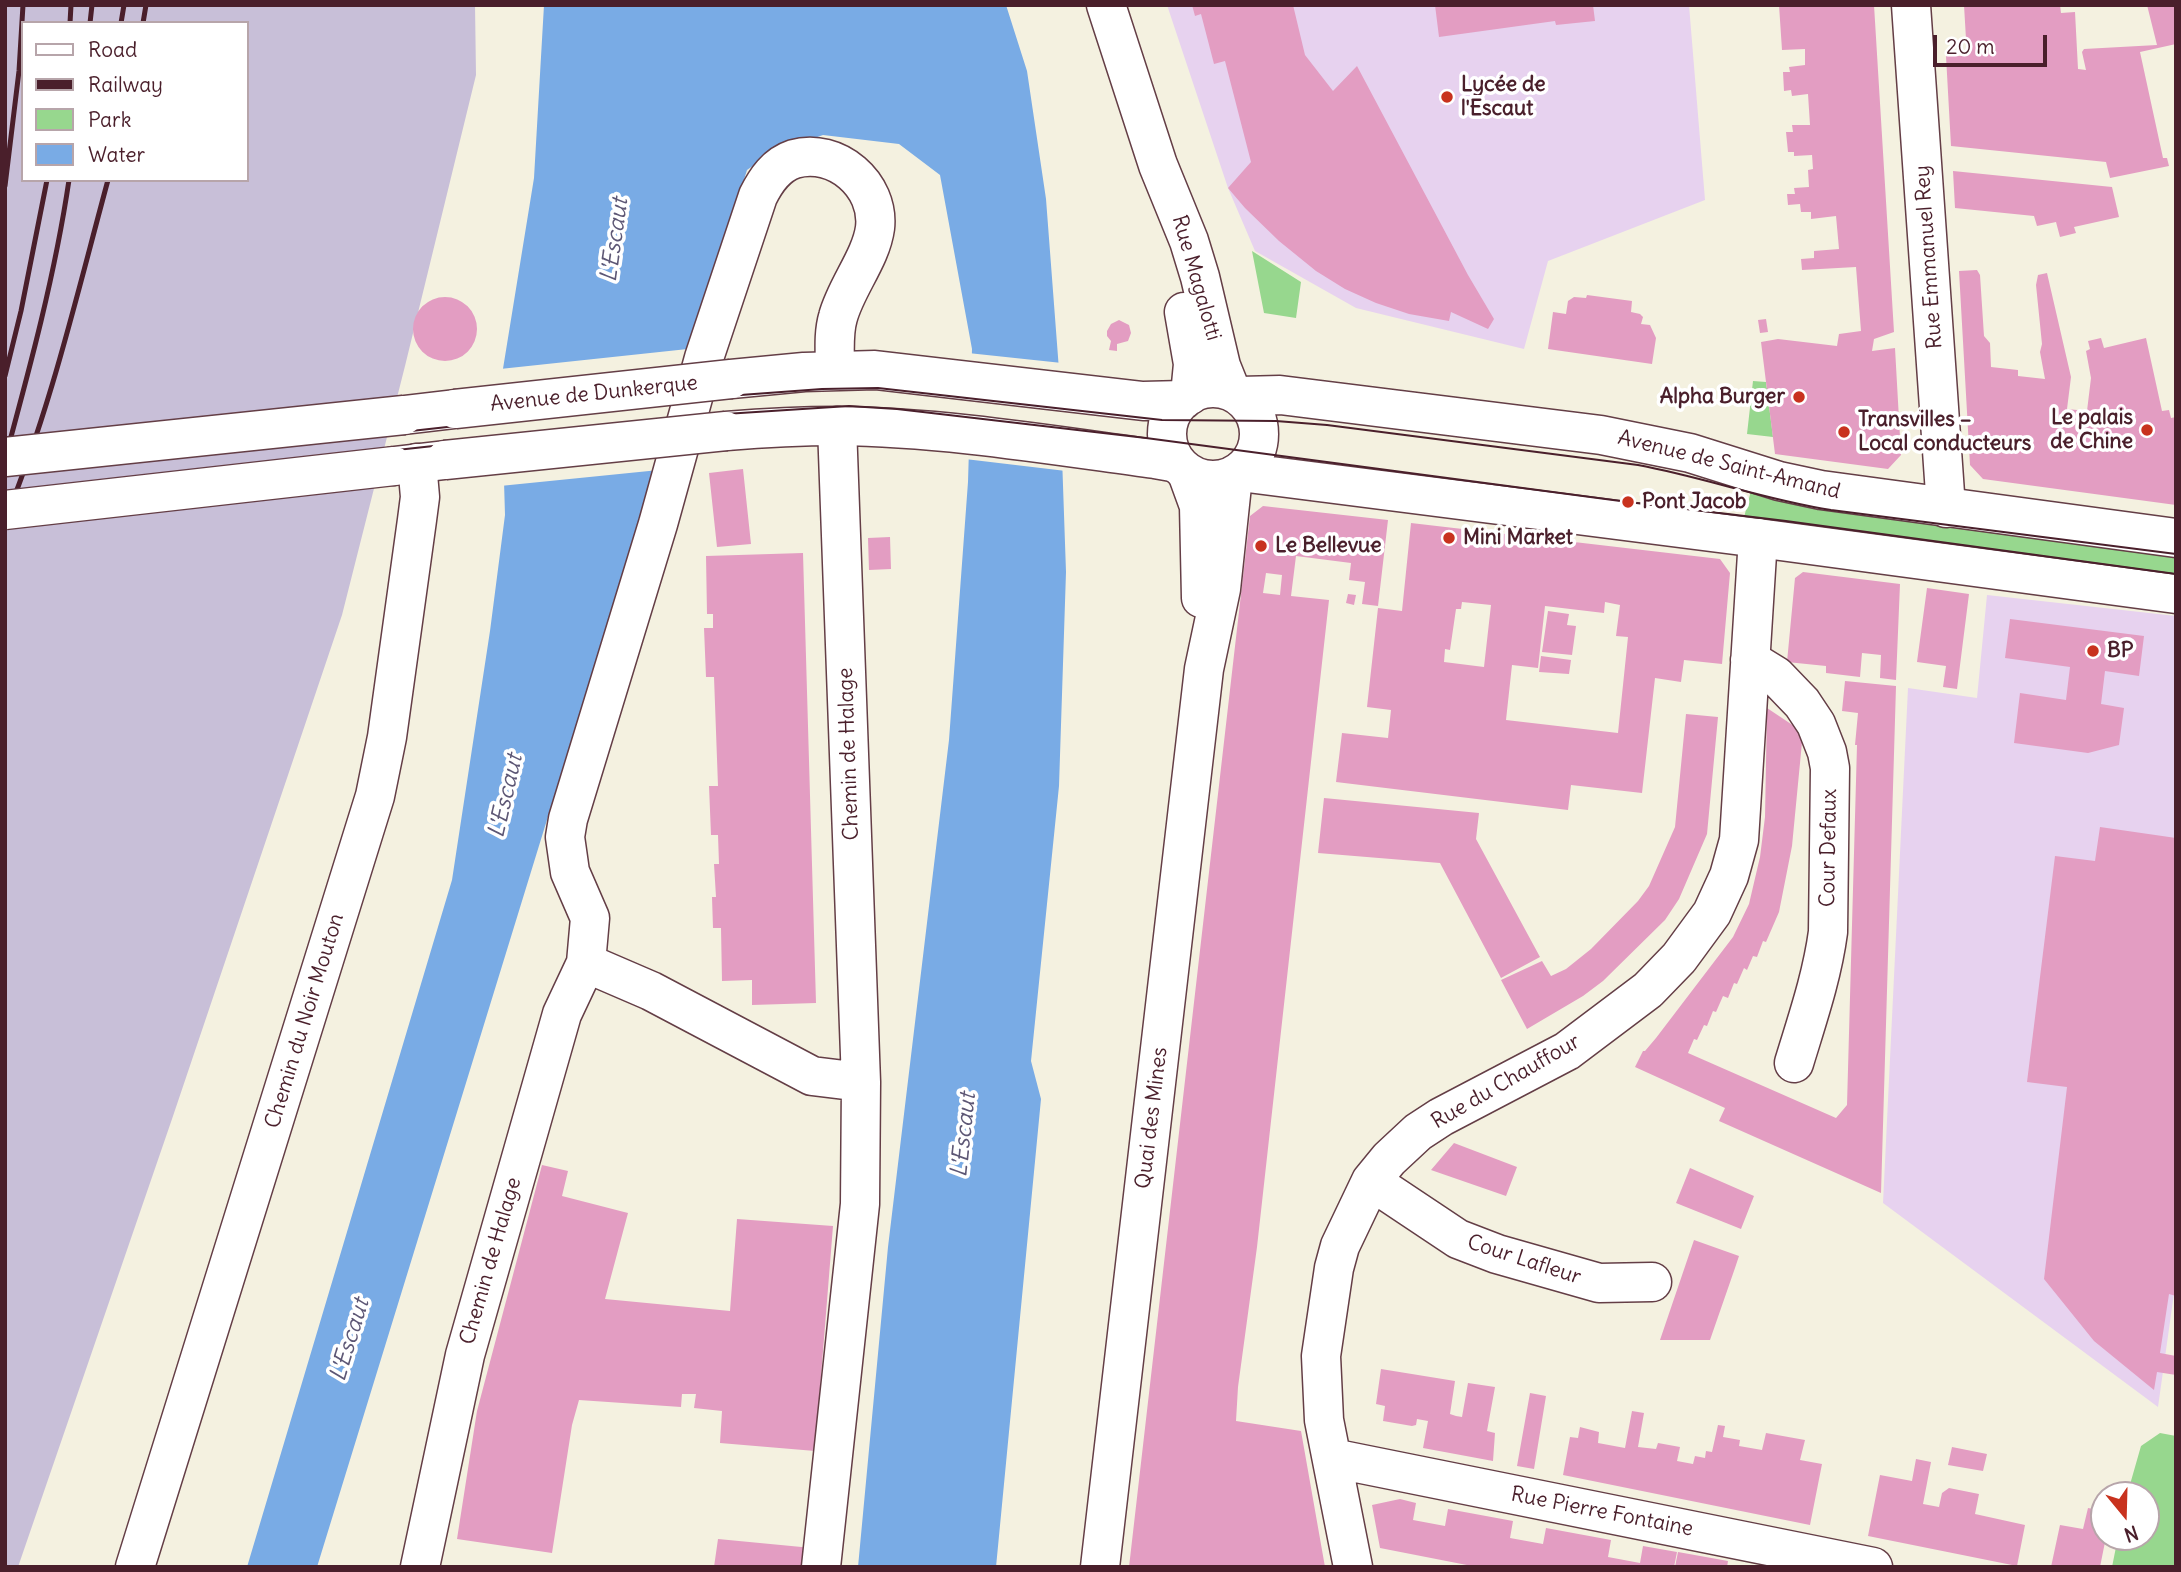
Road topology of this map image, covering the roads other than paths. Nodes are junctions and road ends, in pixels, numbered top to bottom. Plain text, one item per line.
1 (1106, 5) edge
2 (1911, 5) edge
3 (1158, 165) junction
4 (835, 370) junction
5 (1235, 394) junction
6 (1186, 397) junction
7 (837, 426) junction
8 (5, 457) edge
9 (418, 463) junction
10 (1170, 465) junction
11 (1237, 474) junction
12 (1946, 508) junction
13 (5, 510) edge
14 (1758, 538) junction
15 (2176, 538) edge
16 (2176, 594) edge
17 (1750, 660) junction
18 (1204, 669) junction
19 (586, 963) junction
20 (1794, 1063) dead end
21 (861, 1082) junction
22 (1371, 1181) junction
23 (1652, 1282) dead end
24 (1332, 1458) junction
25 (135, 1567) edge
26 (420, 1567) edge
27 (821, 1567) edge
28 (1100, 1567) edge
29 (1353, 1567) edge
30 (1873, 1567) edge

1 - 3 street, Rue Magalotti
2 - 12 street, Rue Emmanuel Rey
3 - 5 street, Rue Magalotti
3 - 6 street, Rue Magalotti
4 - 6 street, Avenue de Dunkerque
4 - 8 street, Avenue de Dunkerque, bridge
4 - 19 street, Chemin de Halage
5 - 6 street
5 - 11 street
5 - 12 street, Avenue de Saint-Amand
6 - 10 street
7 - 9 street, bridge
7 - 10 street
7 - 21 street, Chemin de Halage
9 - 13 street, bridge
9 - 25 street, Chemin du Noir Mouton
10 - 11 street
10 - 18 street, Quai des Mines
11 - 14 street
11 - 18 street, Quai des Mines
12 - 15 street, Avenue de Saint-Amand
14 - 16 street
14 - 17 street, Rue du Chauffour
17 - 20 street, Cour Defaux
17 - 22 street, Rue du Chauffour
18 - 28 street, Quai des Mines
19 - 21 street
19 - 26 street, Chemin de Halage
21 - 27 street, Chemin de Halage
22 - 23 street, Cour Lafleur
22 - 24 street, Rue du Chauffour
24 - 29 street, Rue du Chauffour
24 - 30 street, Rue Pierre Fontaine

